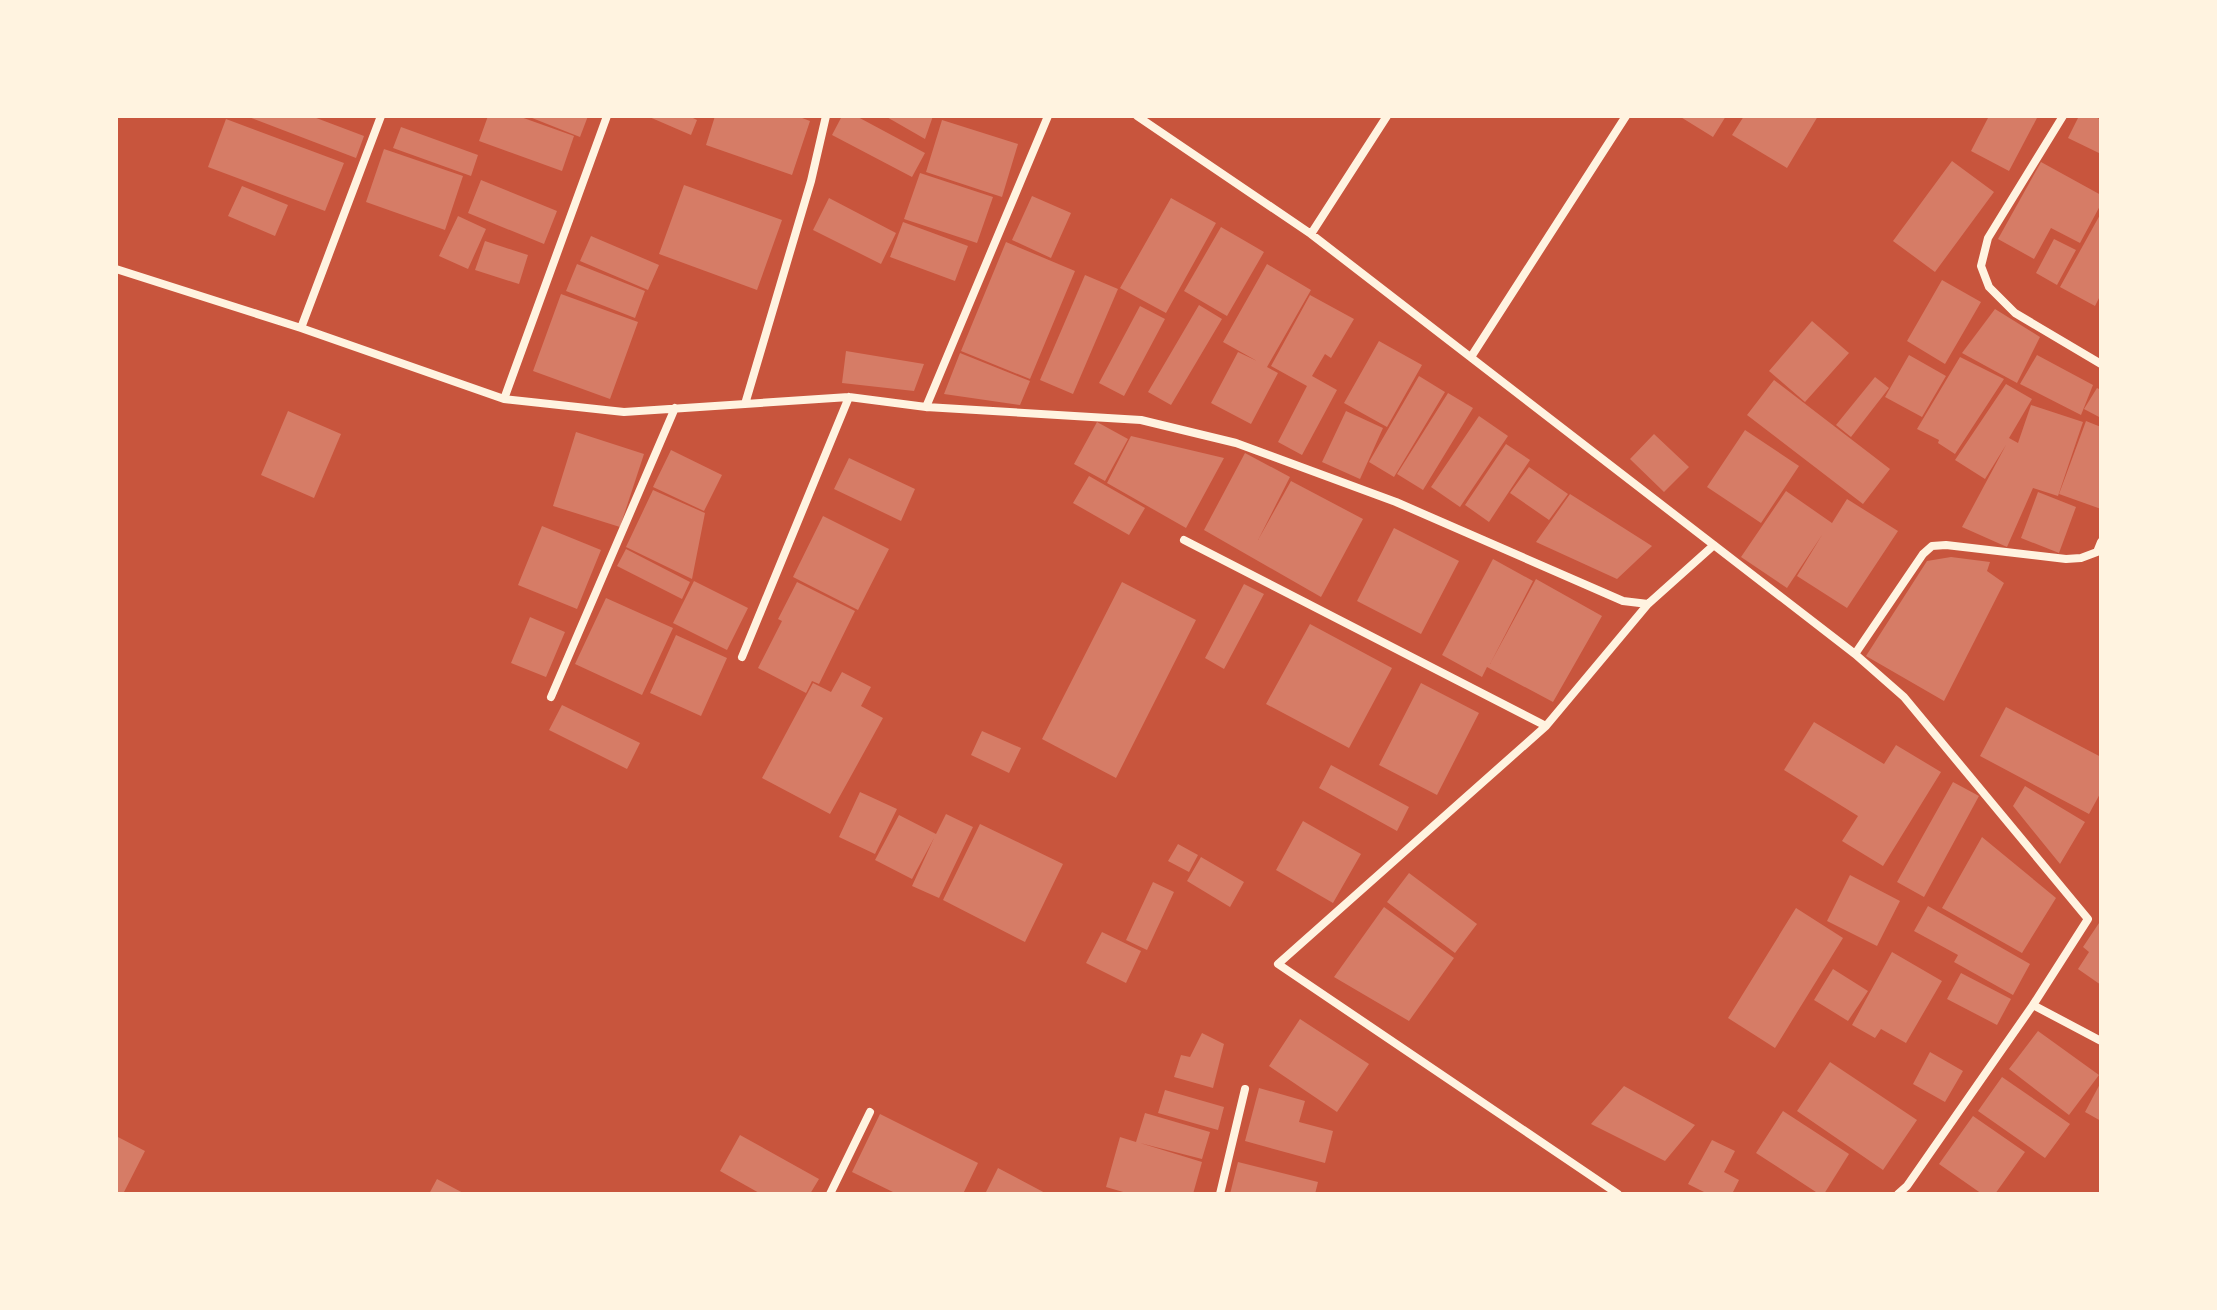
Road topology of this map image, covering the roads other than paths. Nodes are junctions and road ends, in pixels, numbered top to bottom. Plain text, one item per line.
1 (381, 116) edge
2 (607, 116) edge
3 (826, 116) edge
4 (1048, 116) edge
5 (1137, 116) edge
6 (1387, 116) edge
7 (1626, 116) edge
8 (2060, 117) edge
9 (1311, 234) junction
10 (116, 269) edge
11 (301, 328) junction
12 (1471, 357) junction
13 (2101, 364) edge
14 (849, 397) junction
15 (504, 399) junction
16 (745, 404) junction
17 (926, 407) junction
18 (675, 408) junction
19 (1184, 540) dead end
20 (2101, 542) edge
21 (1714, 545) junction
22 (2099, 554) edge
23 (1648, 604) junction
24 (1855, 654) junction
25 (742, 657) dead end
26 (551, 697) dead end
27 (1546, 726) junction
28 (2033, 1005) junction
29 (2101, 1041) edge
30 (1245, 1089) dead end
31 (870, 1112) dead end
32 (830, 1194) edge
33 (1220, 1194) edge
34 (1618, 1194) edge
35 (1898, 1194) edge

1 - 11 street
2 - 15 street
3 - 16 street
4 - 17 street
5 - 9 street
6 - 9 street
7 - 12 street
8 - 13 street
9 - 12 street
10 - 11 street
11 - 15 street
12 - 21 street
14 - 16 street
14 - 17 street
14 - 25 street
15 - 18 street
16 - 18 street
17 - 23 street
18 - 26 street
19 - 27 street
20 - 22 street
21 - 23 street
21 - 24 street
22 - 24 street
23 - 27 street
24 - 28 street
27 - 34 street
28 - 29 street
28 - 35 street
30 - 33 street
31 - 32 street

